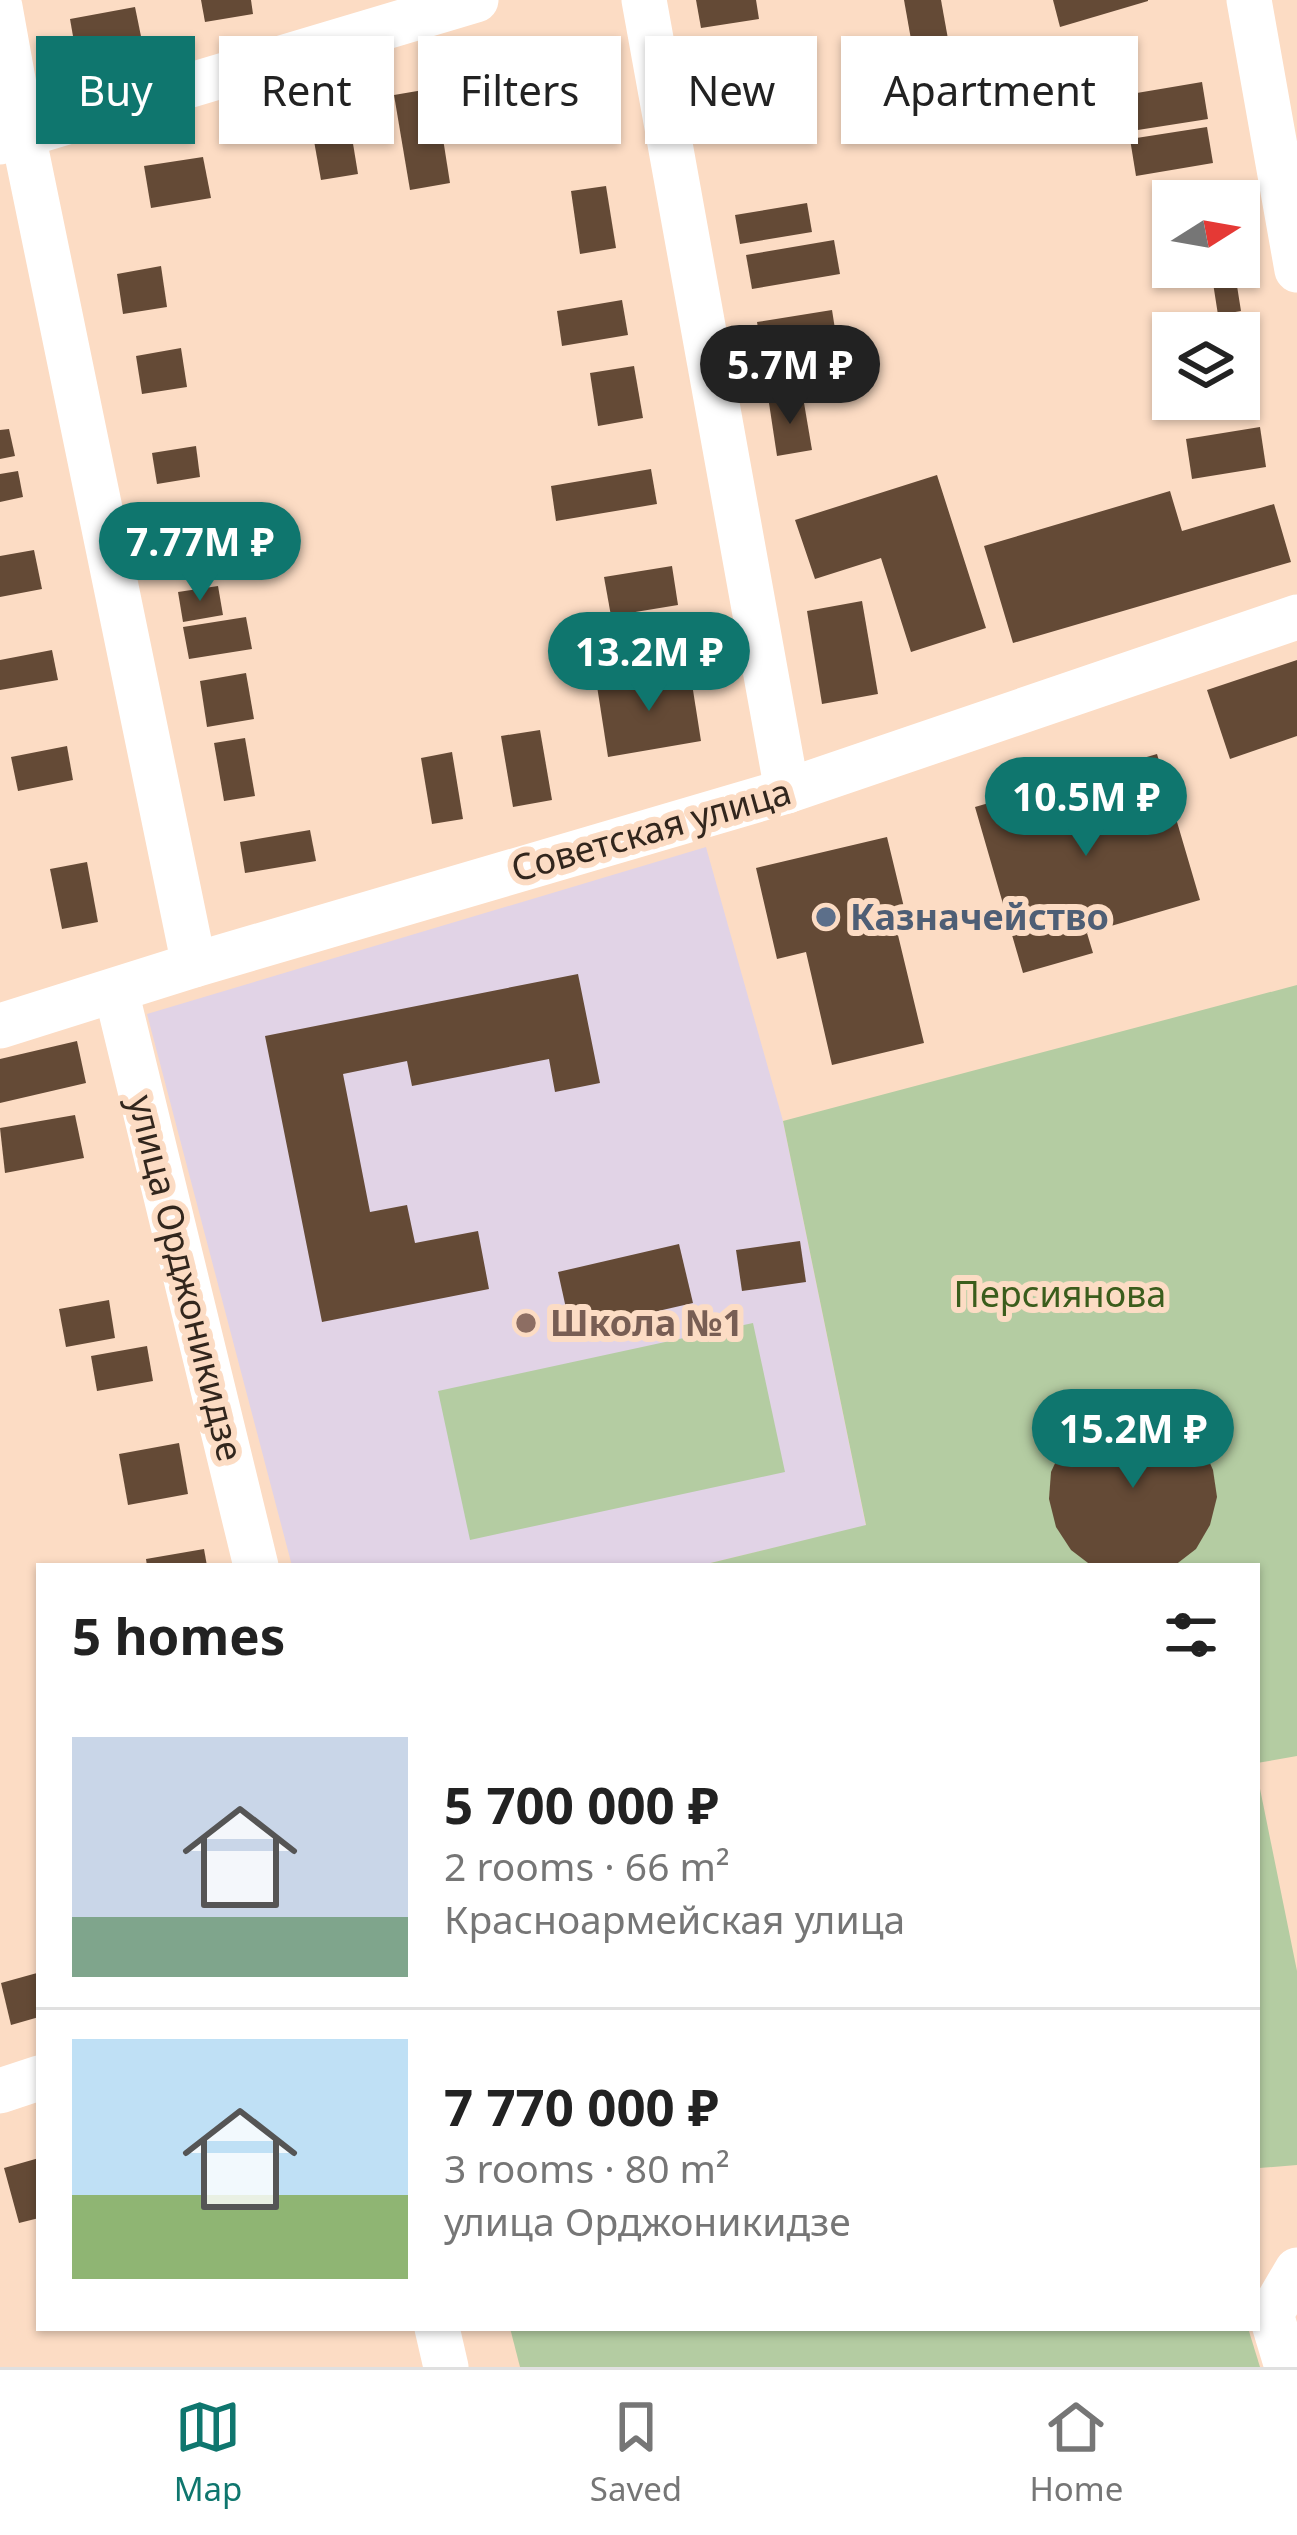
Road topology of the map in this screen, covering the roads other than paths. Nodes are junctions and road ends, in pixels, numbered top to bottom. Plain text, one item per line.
1 (476, 0) edge
2 (644, 0) edge
3 (1249, 0) edge
4 (0, 7) edge
5 (12, 138) edge
6 (1297, 269) edge
7 (1297, 617) edge
8 (787, 790) junction
9 (194, 965) junction
10 (116, 991) junction
11 (0, 1026) edge
12 (255, 1563) edge
13 (36, 2079) edge
14 (0, 2091) edge
15 (1297, 2270) edge
16 (438, 2331) edge
17 (446, 2367) edge
18 (1287, 2367) edge

1 - 5 street
2 - 8 street
3 - 6 street
4 - 5 street
5 - 9 street
7 - 8 street, Советская улица
8 - 9 street, Советская улица
9 - 10 street, Советская улица
10 - 11 street, Советская улица
10 - 12 street, улица Орджоникидзе
13 - 14 street
15 - 18 street
16 - 17 street

